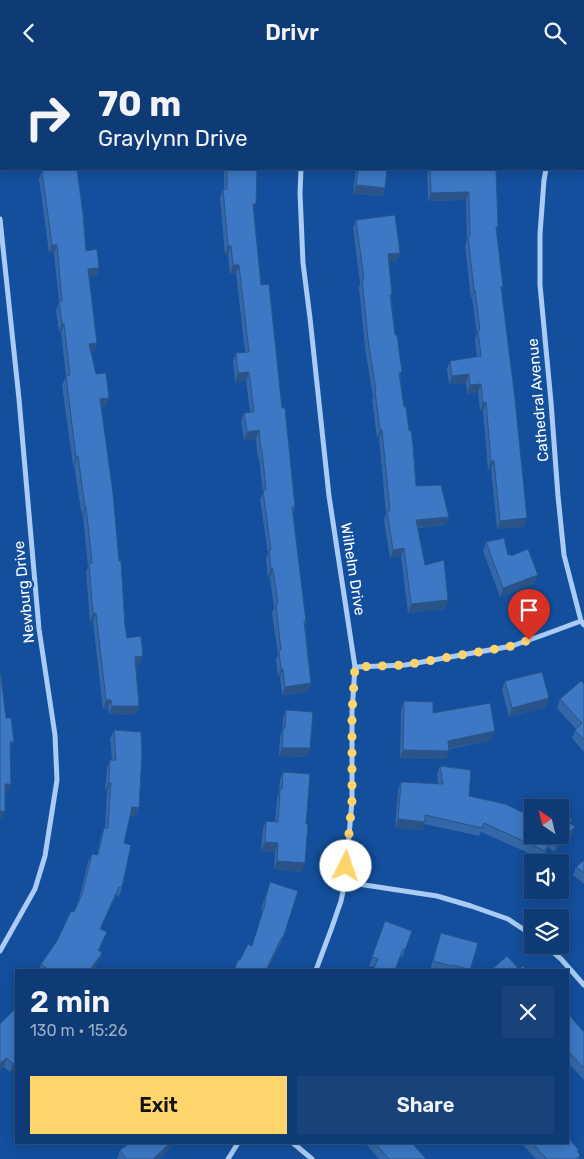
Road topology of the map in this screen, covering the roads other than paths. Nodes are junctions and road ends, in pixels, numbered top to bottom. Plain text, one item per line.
1 (302, 170) edge
2 (546, 170) edge
3 (0, 219) edge
4 (582, 623) edge
5 (355, 667) junction
6 (345, 882) junction
7 (524, 930) edge
8 (0, 951) edge
9 (555, 954) edge
10 (316, 969) edge
11 (584, 985) edge
12 (237, 1144) edge
13 (295, 1144) edge
14 (228, 1159) edge
15 (312, 1159) edge

1 - 5 street, Wilhelm Drive
2 - 4 street, Cathedral Avenue
3 - 8 street, Newburg Drive
4 - 5 street
5 - 6 street, Wilhelm Drive
6 - 7 street
6 - 10 street, Wilhelm Drive
9 - 11 street
12 - 14 street
13 - 15 street

